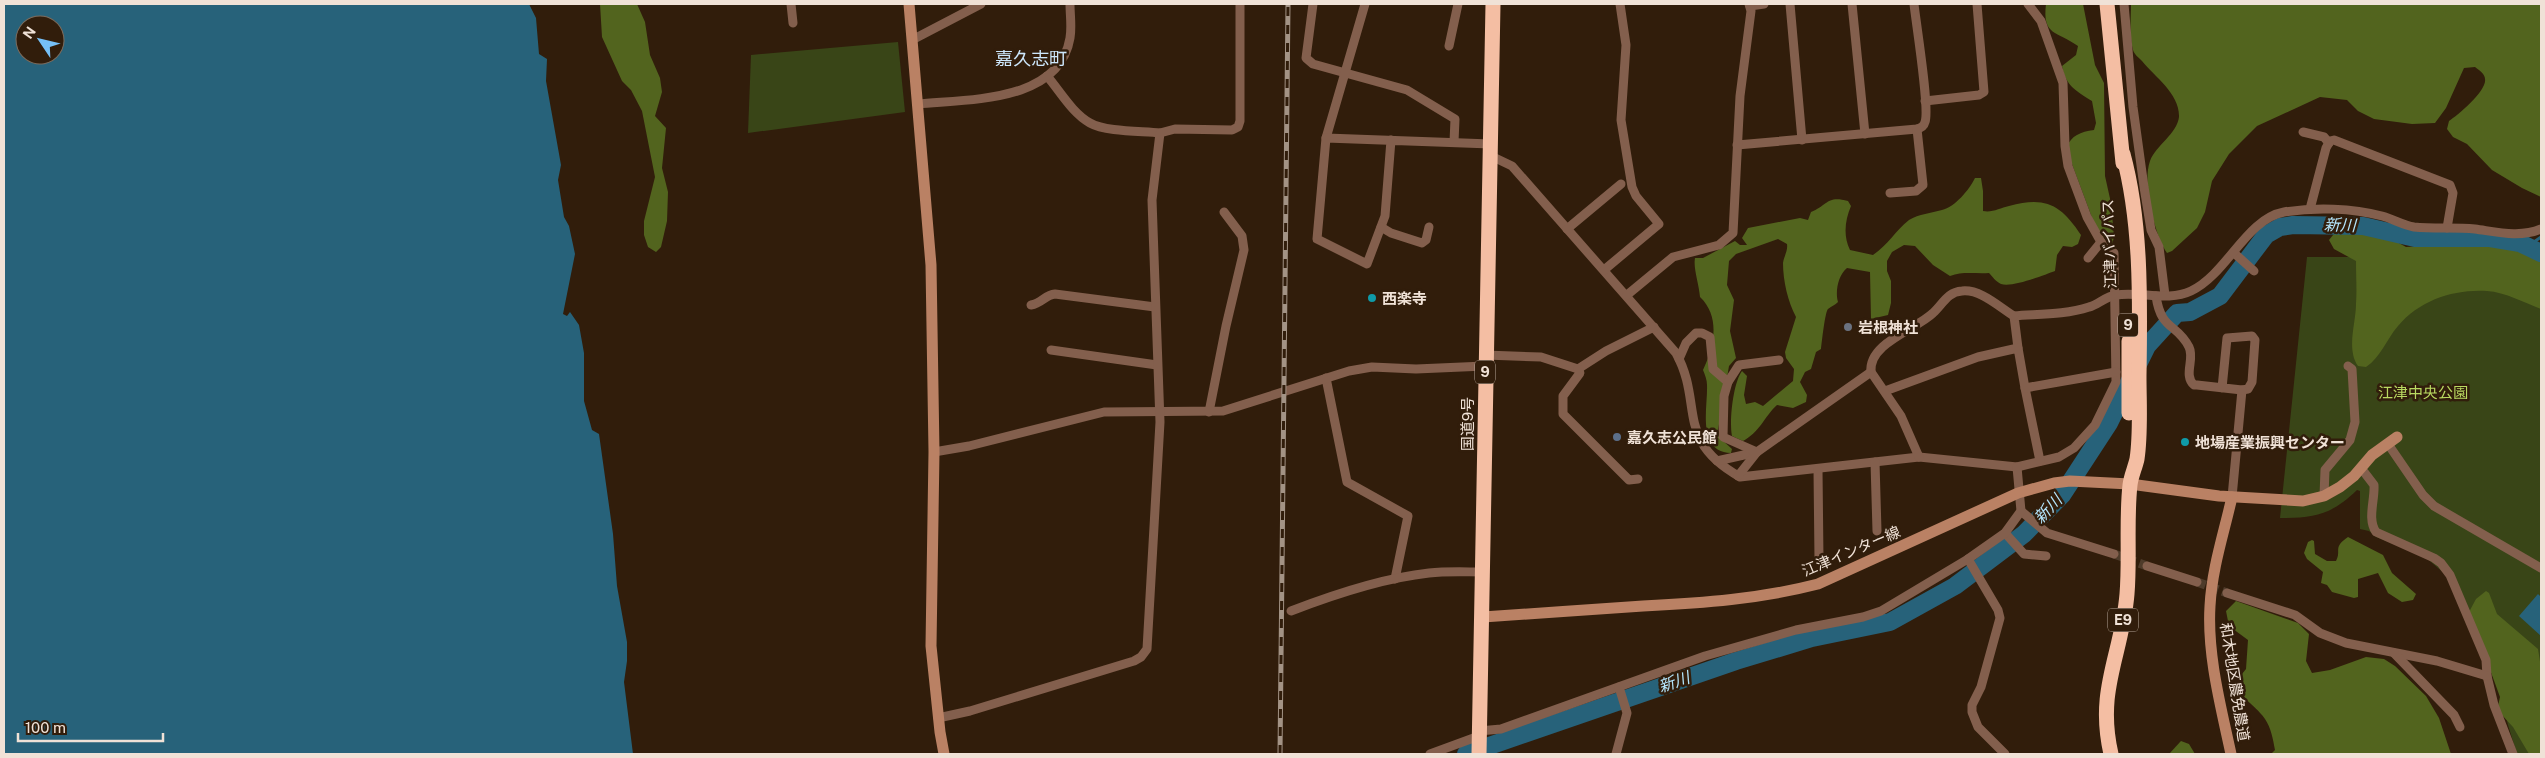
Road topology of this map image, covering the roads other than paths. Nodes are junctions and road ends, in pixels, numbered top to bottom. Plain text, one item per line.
1 (791, 4) edge
2 (909, 4) edge
3 (981, 4) edge
4 (1070, 4) edge
5 (1240, 4) edge
6 (1313, 4) edge
7 (1365, 4) edge
8 (1458, 4) edge
9 (1493, 4) edge
10 (1620, 4) edge
11 (1764, 4) edge
12 (1790, 4) edge
13 (1852, 4) edge
14 (1914, 4) edge
15 (1977, 4) edge
16 (2028, 4) edge
17 (2107, 4) edge
18 (2124, 4) edge
19 (1750, 5) edge
20 (793, 23) dead end
21 (912, 40) junction
22 (1449, 46) dead end
23 (1345, 72) junction
24 (1048, 76) junction
25 (1925, 101) junction
26 (918, 104) junction
27 (1917, 129) junction
28 (2303, 132) dead end
29 (1160, 133) junction
30 (1865, 134) junction
31 (1326, 138) junction
32 (1390, 140) junction
33 (1802, 140) junction
34 (1454, 142) junction
35 (2329, 143) junction
36 (1737, 145) junction
37 (1491, 150) junction
38 (1621, 184) dead end
39 (1890, 193) dead end
40 (2310, 210) junction
41 (1224, 212) dead end
42 (1381, 227) junction
43 (1428, 227) dead end
44 (2447, 228) junction
45 (1567, 229) junction
46 (2541, 229) edge
47 (2101, 242) junction
48 (2237, 256) junction
49 (2088, 258) dead end
50 (2252, 269) dead end
51 (1604, 270) junction
52 (1627, 295) junction
53 (2115, 295) junction
54 (2161, 295) junction
55 (1031, 305) dead end
56 (1155, 307) junction
57 (2014, 316) junction
58 (1654, 327) junction
59 (2018, 348) junction
60 (1051, 350) dead end
61 (1679, 359) junction
62 (1779, 360) dead end
63 (1485, 361) junction
64 (1157, 365) junction
65 (2348, 366) dead end
66 (1578, 369) junction
67 (1871, 372) junction
68 (2116, 372) junction
69 (1326, 378) junction
70 (1728, 382) junction
71 (2025, 388) junction
72 (2222, 388) junction
73 (2242, 390) junction
74 (1885, 391) junction
75 (1158, 411) junction
76 (1209, 412) junction
77 (2392, 440) joint
78 (934, 452) junction
79 (1757, 452) junction
80 (1919, 457) junction
81 (1717, 461) junction
82 (2040, 461) junction
83 (1875, 462) junction
84 (2017, 467) junction
85 (2361, 468) junction
86 (1818, 470) junction
87 (1738, 476) junction
88 (1638, 479) dead end
89 (2130, 484) junction
90 (2018, 493) junction
91 (2324, 496) junction
92 (2232, 497) junction
93 (2023, 514) junction
94 (1877, 531) dead end
95 (2006, 535) junction
96 (2114, 554) tunnel mouth
97 (2046, 556) dead end
98 (1819, 559) dead end
99 (1969, 561) junction
100 (2147, 566) tunnel mouth
101 (2541, 568) edge
102 (1483, 572) junction
103 (1395, 579) junction
104 (2197, 582) tunnel mouth
105 (2227, 593) tunnel mouth
106 (1292, 611) dead end
107 (1483, 617) junction
108 (2394, 653) junction
109 (2487, 676) junction
110 (1620, 689) junction
111 (938, 718) junction
112 (2460, 727) dead end
113 (1479, 740) edge
114 (944, 754) edge
115 (1430, 754) edge
116 (1616, 754) edge
117 (2005, 754) edge
118 (2111, 754) edge
119 (2232, 754) edge
120 (2512, 754) edge

1 - 20 street
2 - 21 street
3 - 21 street
4 - 24 street
5 - 29 street
6 - 23 street
7 - 23 street
8 - 22 street
9 - 37 highway, 国道9号 / 9
10 - 51 street
11 - 19 street
12 - 33 street
13 - 30 street
14 - 25 street
15 - 25 street
16 - 47 street
17 - 89 highway, 江津バイパス / 9
18 - 54 street
19 - 36 street
21 - 26 street
23 - 31 street
23 - 34 street
24 - 26 street
24 - 29 street
25 - 27 street
26 - 78 street
27 - 30 street
27 - 39 street
28 - 35 street
29 - 56 street
30 - 33 street
31 - 32 street
31 - 42 street
32 - 34 street
32 - 42 street
33 - 36 street
34 - 37 street
35 - 40 street
35 - 44 street
36 - 52 street
37 - 45 street
37 - 63 highway, 国道9号 / 9
38 - 45 street
40 - 44 street
40 - 48 street
41 - 76 street
42 - 43 street
44 - 46 street
45 - 51 street
47 - 49 street
47 - 53 street
48 - 50 street
48 - 54 street
51 - 52 street
52 - 58 street
53 - 54 street
53 - 57 street
53 - 68 street
54 - 72 street
55 - 56 street
56 - 64 street
57 - 59 street
57 - 67 street
58 - 61 street
58 - 66 street
59 - 71 street
59 - 74 street
60 - 64 street
61 - 70 street
61 - 81 street
62 - 70 street
63 - 66 street
63 - 69 street
63 - 102 highway, 国道9号 / 9
64 - 75 street
65 - 91 street
66 - 88 street
67 - 74 street
67 - 79 street
68 - 71 street
68 - 82 street
69 - 76 street
69 - 103 street
70 - 79 street
71 - 82 street
72 - 73 street
72 - 73 street
73 - 92 street
74 - 80 street
75 - 76 street
75 - 78 street
75 - 111 street
77 - 85 street, 江津インター線
77 - 101 street
78 - 111 street
79 - 81 street
79 - 87 street
80 - 83 street
80 - 84 street
81 - 87 street
82 - 84 street
83 - 86 street
83 - 94 street
84 - 90 street
85 - 91 street, 江津インター線
85 - 109 street
86 - 87 street
86 - 98 street
89 - 90 street, 江津インター線
89 - 92 street, 江津インター線
89 - 118 highway, E9
90 - 93 street
90 - 107 street, 江津インター線
91 - 92 street, 江津インター線
92 - 119 street, 和木地区農免農道
93 - 95 street
93 - 96 street
95 - 97 street
95 - 99 street
99 - 110 street
99 - 117 street
100 - 104 street
102 - 103 street
102 - 107 highway, 国道9号 / 9
103 - 106 street
105 - 108 street
107 - 113 highway, 国道9号 / 9
108 - 109 street
108 - 112 street
109 - 120 street
110 - 113 street
110 - 116 street
111 - 114 street
113 - 115 street

